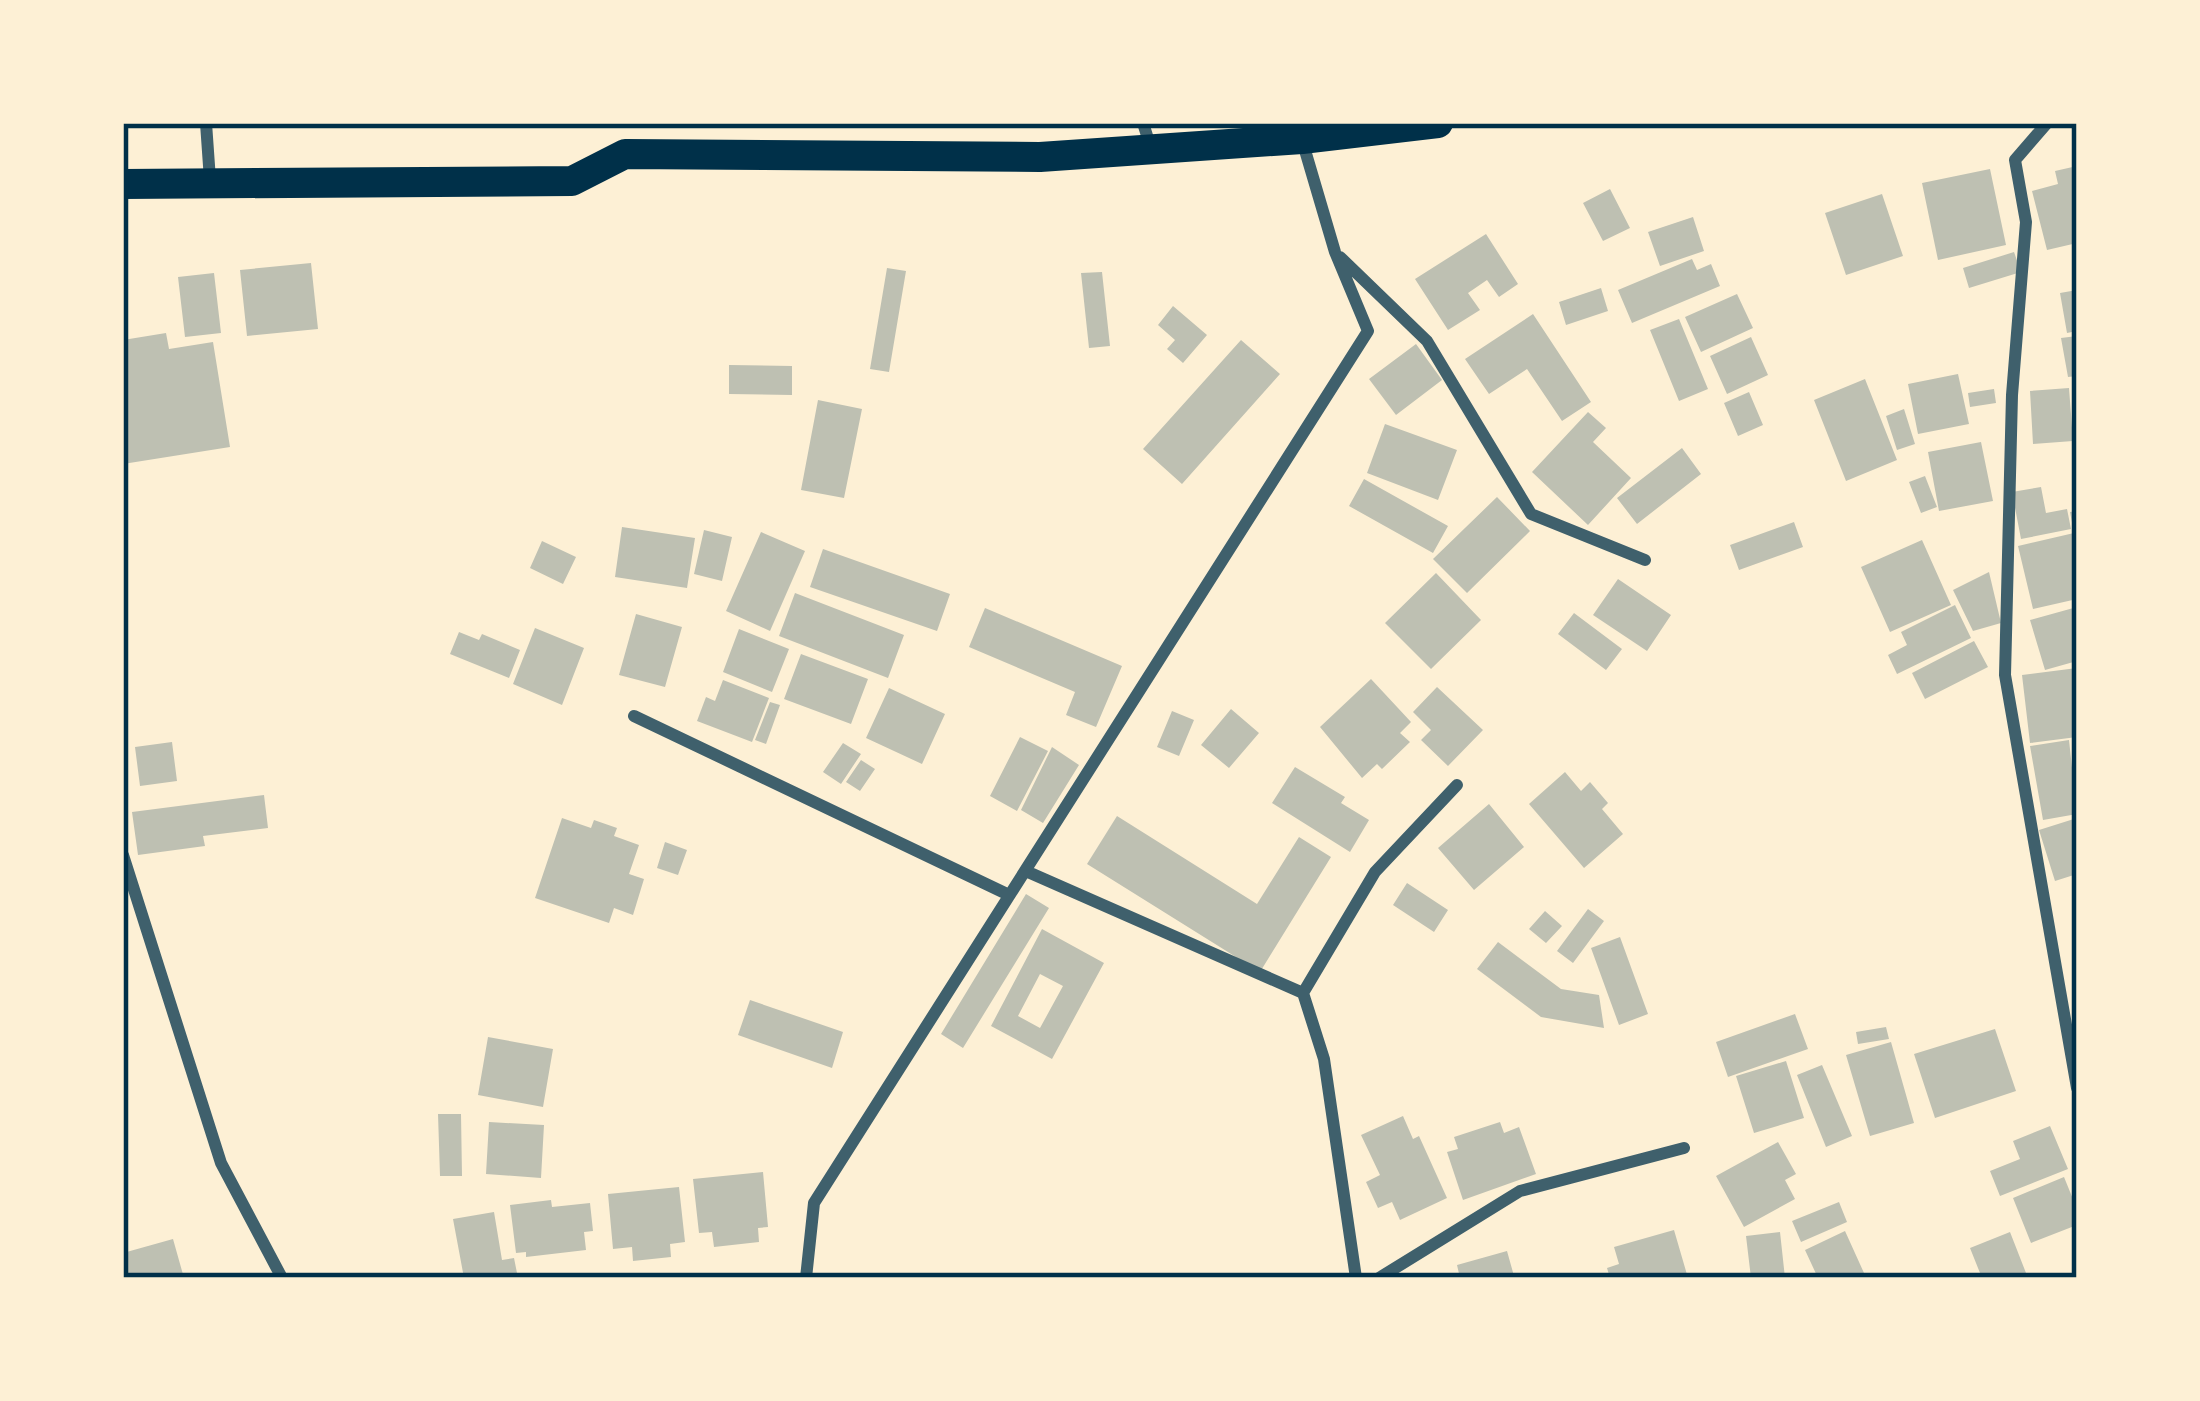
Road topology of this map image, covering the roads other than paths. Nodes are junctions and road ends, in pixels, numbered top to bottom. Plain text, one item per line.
1 (206, 123) edge
2 (1438, 123) edge
3 (2047, 123) edge
4 (1147, 135) edge
5 (1302, 139) junction
6 (210, 180) junction
7 (123, 184) edge
8 (1334, 252) junction
9 (1645, 560) dead end
10 (634, 716) dead end
11 (1457, 784) dead end
12 (123, 855) edge
13 (1028, 872) junction
14 (1006, 894) junction
15 (1303, 993) junction
16 (2077, 1088) edge
17 (1684, 1148) dead end
18 (282, 1278) edge
19 (806, 1278) edge
20 (1356, 1278) edge
21 (1379, 1278) edge

1 - 6 street
2 - 5 main road
3 - 16 street
4 - 5 main road
4 - 6 main road
5 - 8 street
6 - 7 main road
8 - 9 street
8 - 13 street
10 - 14 street
11 - 15 street
12 - 18 street
13 - 14 street
13 - 15 street
14 - 19 street
15 - 20 street
17 - 21 street

